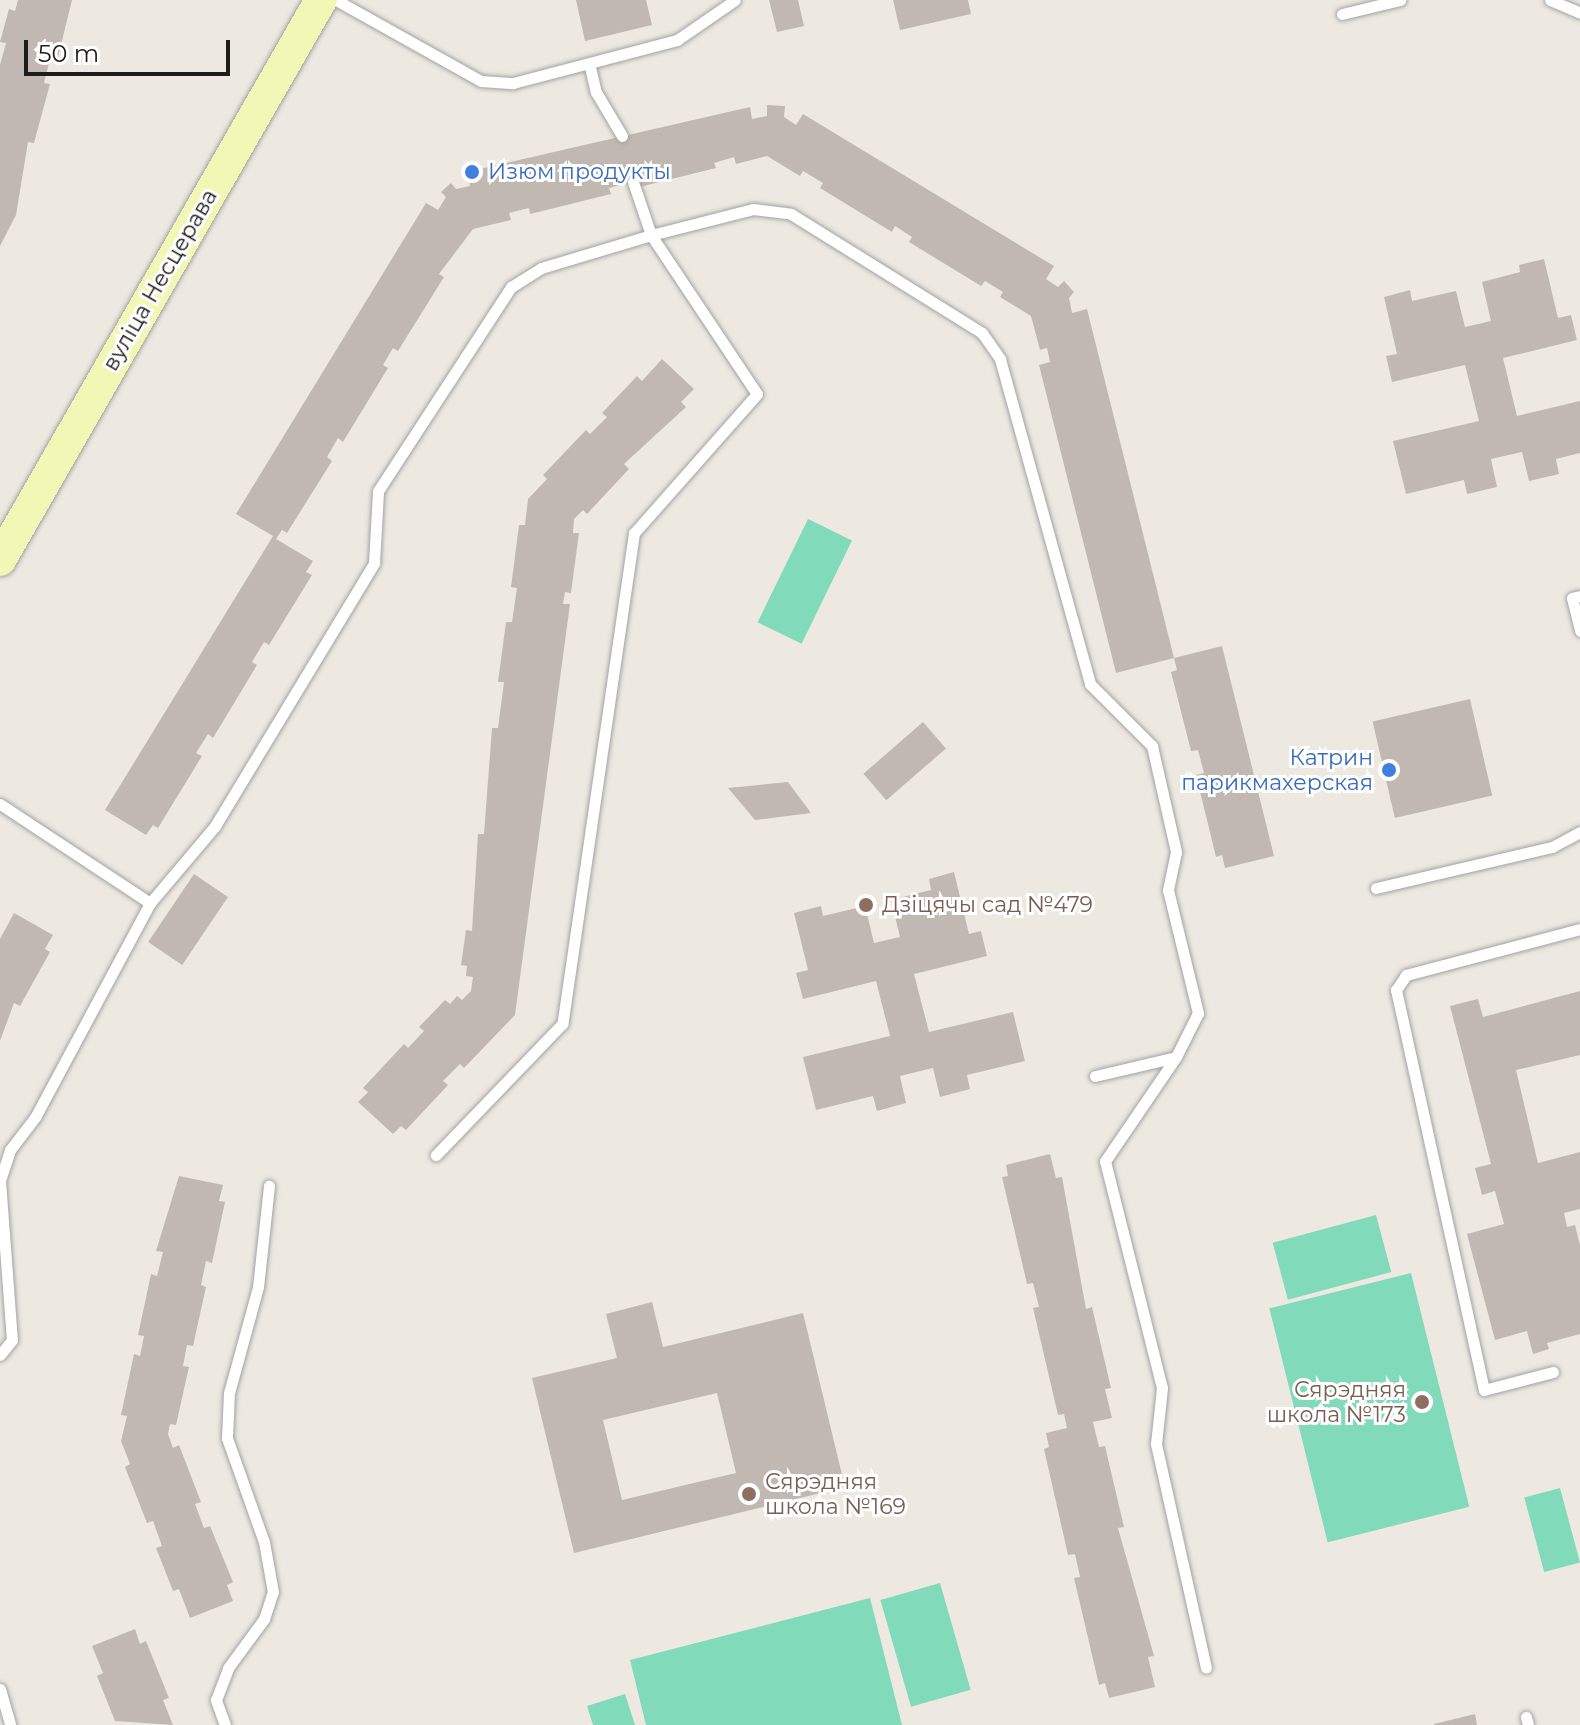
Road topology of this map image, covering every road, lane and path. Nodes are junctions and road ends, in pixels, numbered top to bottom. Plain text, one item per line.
1 (321, 0) edge
2 (336, 0) edge
3 (735, 0) edge
4 (1400, 0) edge
5 (1550, 0) edge
6 (1580, 13) edge
7 (1342, 14) dead end
8 (590, 67) junction
9 (622, 136) dead end
10 (633, 182) dead end
11 (651, 235) junction
12 (0, 560) edge
13 (1580, 596) edge
14 (1580, 631) edge
15 (0, 804) edge
16 (1580, 832) edge
17 (1376, 888) dead end
18 (150, 903) junction
19 (1580, 929) edge
20 (1176, 1057) junction
21 (1095, 1076) dead end
22 (436, 1155) dead end
23 (269, 1186) dead end
24 (0, 1355) edge
25 (1553, 1372) dead end
26 (1206, 1667) dead end
27 (0, 1689) edge
28 (10, 1725) edge
29 (225, 1725) edge

1 - 12 main road, вуліца Несцерава
2 - 8 lane
3 - 8 lane
4 - 7 lane
5 - 6 lane
8 - 9 lane
10 - 11 lane
11 - 18 lane
11 - 20 lane
11 - 22 lane
13 - 14 lane
15 - 18 lane
16 - 17 lane
18 - 24 lane
19 - 25 lane
20 - 21 lane
20 - 26 lane
23 - 29 lane
27 - 28 lane

